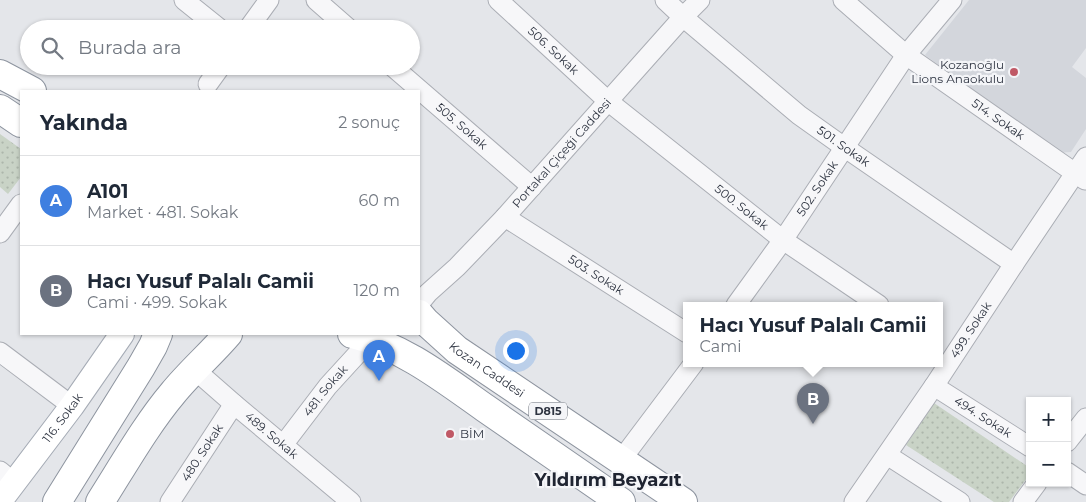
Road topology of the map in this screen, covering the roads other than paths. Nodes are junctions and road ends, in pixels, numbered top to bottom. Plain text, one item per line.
1 (184, 0) edge
2 (269, 0) edge
3 (316, 0) edge
4 (498, 0) edge
5 (665, 0) edge
6 (700, 0) edge
7 (843, 0) edge
8 (952, 0) edge
9 (683, 17) junction
10 (209, 20) edge
11 (255, 20) edge
12 (339, 20) edge
13 (906, 55) junction
14 (0, 74) edge
15 (215, 75) edge
16 (402, 75) edge
17 (205, 89) edge
18 (30, 90) edge
19 (420, 90) edge
20 (420, 90) edge
21 (608, 102) junction
22 (0, 109) edge
23 (20, 122) edge
24 (844, 147) junction
25 (1086, 157) edge
26 (1081, 177) edge
27 (532, 187) junction
28 (14, 213) edge
29 (505, 217) junction
30 (0, 233) edge
31 (783, 240) junction
32 (1014, 264) junction
33 (738, 302) edge
34 (875, 302) edge
35 (420, 303) edge
36 (420, 315) edge
37 (683, 330) edge
38 (121, 335) edge
39 (158, 335) edge
40 (227, 335) edge
41 (358, 335) edge
42 (947, 351) edge
43 (0, 352) edge
44 (691, 367) edge
45 (941, 367) edge
46 (194, 369) junction
47 (934, 386) junction
48 (234, 404) junction
49 (72, 406) junction
50 (1086, 418) edge
51 (1071, 437) edge
52 (1026, 444) edge
53 (283, 445) junction
54 (886, 455) junction
55 (621, 460) junction
56 (1071, 475) edge
57 (4, 485) edge
58 (1086, 485) edge
59 (1034, 487) edge
60 (348, 501) edge
61 (58, 502) edge
62 (100, 502) edge
63 (170, 502) edge
64 (621, 502) edge
65 (683, 502) edge
66 (854, 502) edge
67 (960, 502) edge
68 (1023, 502) edge

1 - 10 street
2 - 11 street
3 - 12 street
4 - 21 street, 506. Sokak
5 - 9 street, 501. Sokak
6 - 9 street, Portakal Çiçeği Caddesi
7 - 13 street, 514. Sokak
8 - 13 street, 502. Sokak
9 - 21 street, Portakal Çiçeği Caddesi
9 - 24 street, 501. Sokak
13 - 24 street, 502. Sokak
13 - 26 street, 514. Sokak
14 - 18 highway
15 - 17 street
16 - 20 street, 505. Sokak
19 - 27 street, 505. Sokak
21 - 27 street, Portakal Çiçeği Caddesi
21 - 31 street, 500. Sokak
22 - 23 highway
24 - 31 street, 502. Sokak
24 - 32 street, 501. Sokak
25 - 26 street, 499. Sokak
26 - 32 street, 499. Sokak
27 - 29 street, Portakal Çiçeği Caddesi
28 - 30 street
29 - 35 street, Portakal Çiçeği Caddesi
29 - 37 street, 503. Sokak
31 - 33 street, 502. Sokak
31 - 34 street, 500. Sokak
32 - 42 street, 499. Sokak
36 - 55 highway, Kozan Caddesi / D815
38 - 49 main road, 116. Sokak
39 - 61 highway
40 - 46 highway
41 - 53 street, 481. Sokak
41 - 64 highway, D815
43 - 49 street
44 - 55 street
45 - 47 street, 499. Sokak
46 - 48 street, 489. Sokak
46 - 62 highway
47 - 52 street, 494. Sokak
47 - 54 street, 499. Sokak
48 - 53 street, 489. Sokak
48 - 63 street, 480. Sokak
49 - 57 main road, 116. Sokak
50 - 51 street
53 - 60 street, 489. Sokak
54 - 66 street, 499. Sokak
54 - 67 street
55 - 65 highway, Kozan Caddesi / D815
56 - 58 street
59 - 68 street

